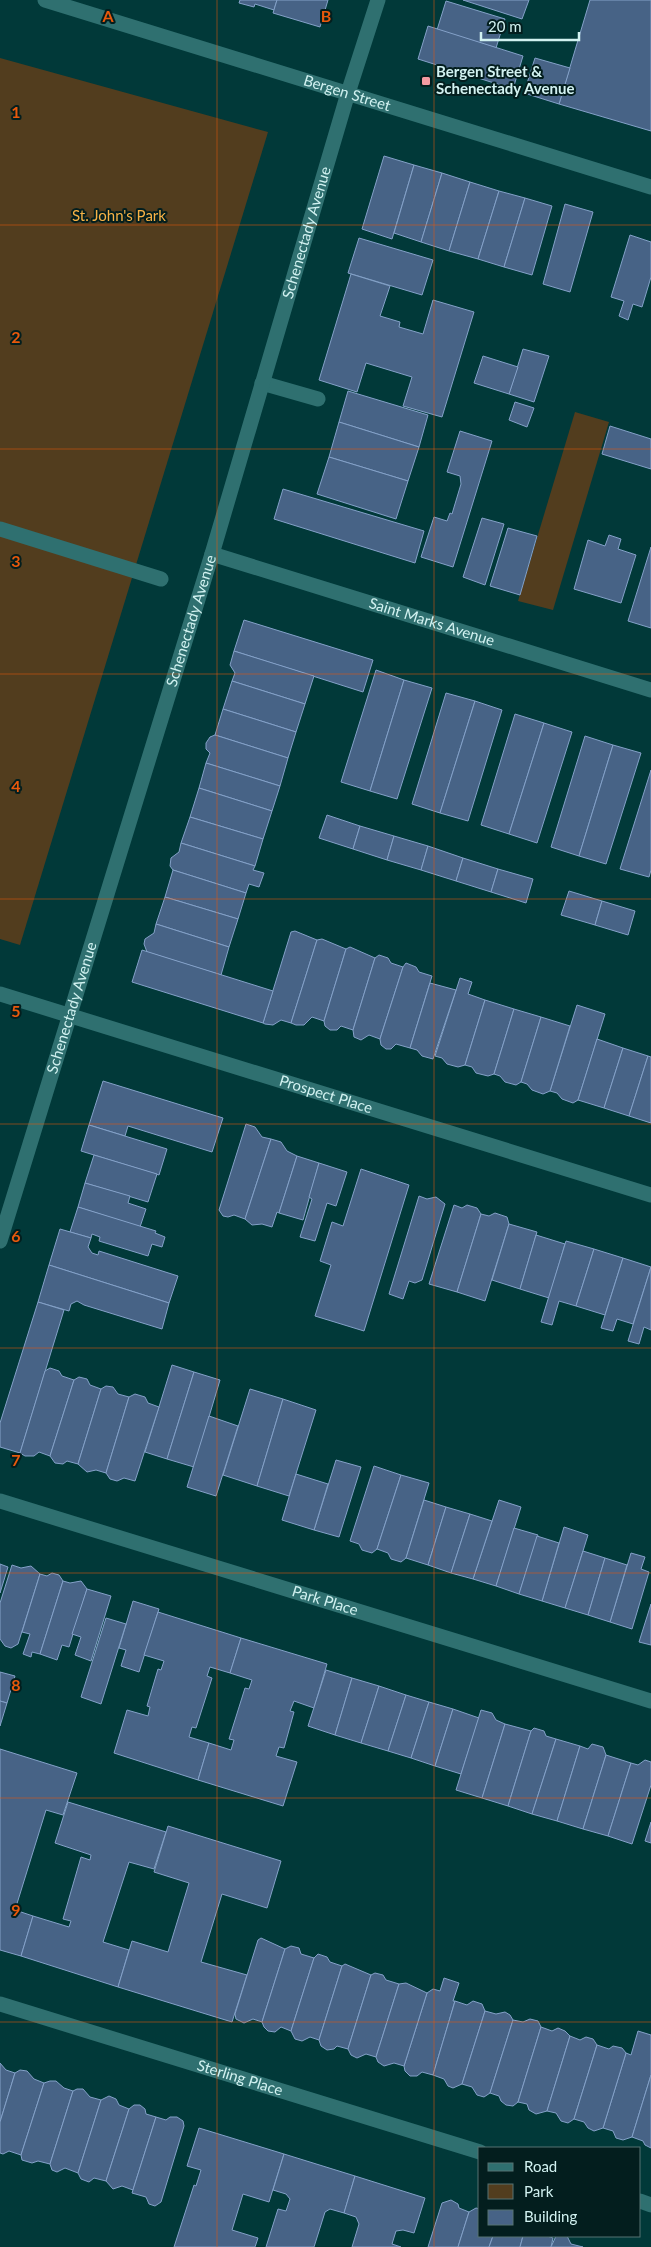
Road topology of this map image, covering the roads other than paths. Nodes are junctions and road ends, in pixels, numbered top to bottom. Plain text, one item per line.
1 (45, 0) edge
2 (378, 0) edge
3 (348, 93) junction
4 (651, 187) edge
5 (262, 383) junction
6 (318, 399) dead end
7 (0, 529) edge
8 (212, 554) junction
9 (161, 579) dead end
10 (651, 690) edge
11 (0, 994) edge
12 (69, 1016) junction
13 (651, 1195) edge
14 (0, 1241) edge
15 (0, 1501) edge
16 (651, 1701) edge
17 (0, 2004) edge
18 (478, 2151) edge

1 - 3 street, Bergen Street
2 - 3 street, Schenectady Avenue
3 - 4 street, Bergen Street
3 - 5 street, Schenectady Avenue
5 - 6 street
5 - 8 street, Schenectady Avenue
7 - 9 street
8 - 10 street, Saint Marks Avenue
8 - 12 street, Schenectady Avenue
11 - 12 street, Prospect Place
12 - 13 street, Prospect Place
12 - 14 street, Schenectady Avenue
15 - 16 street, Park Place
17 - 18 street, Sterling Place

